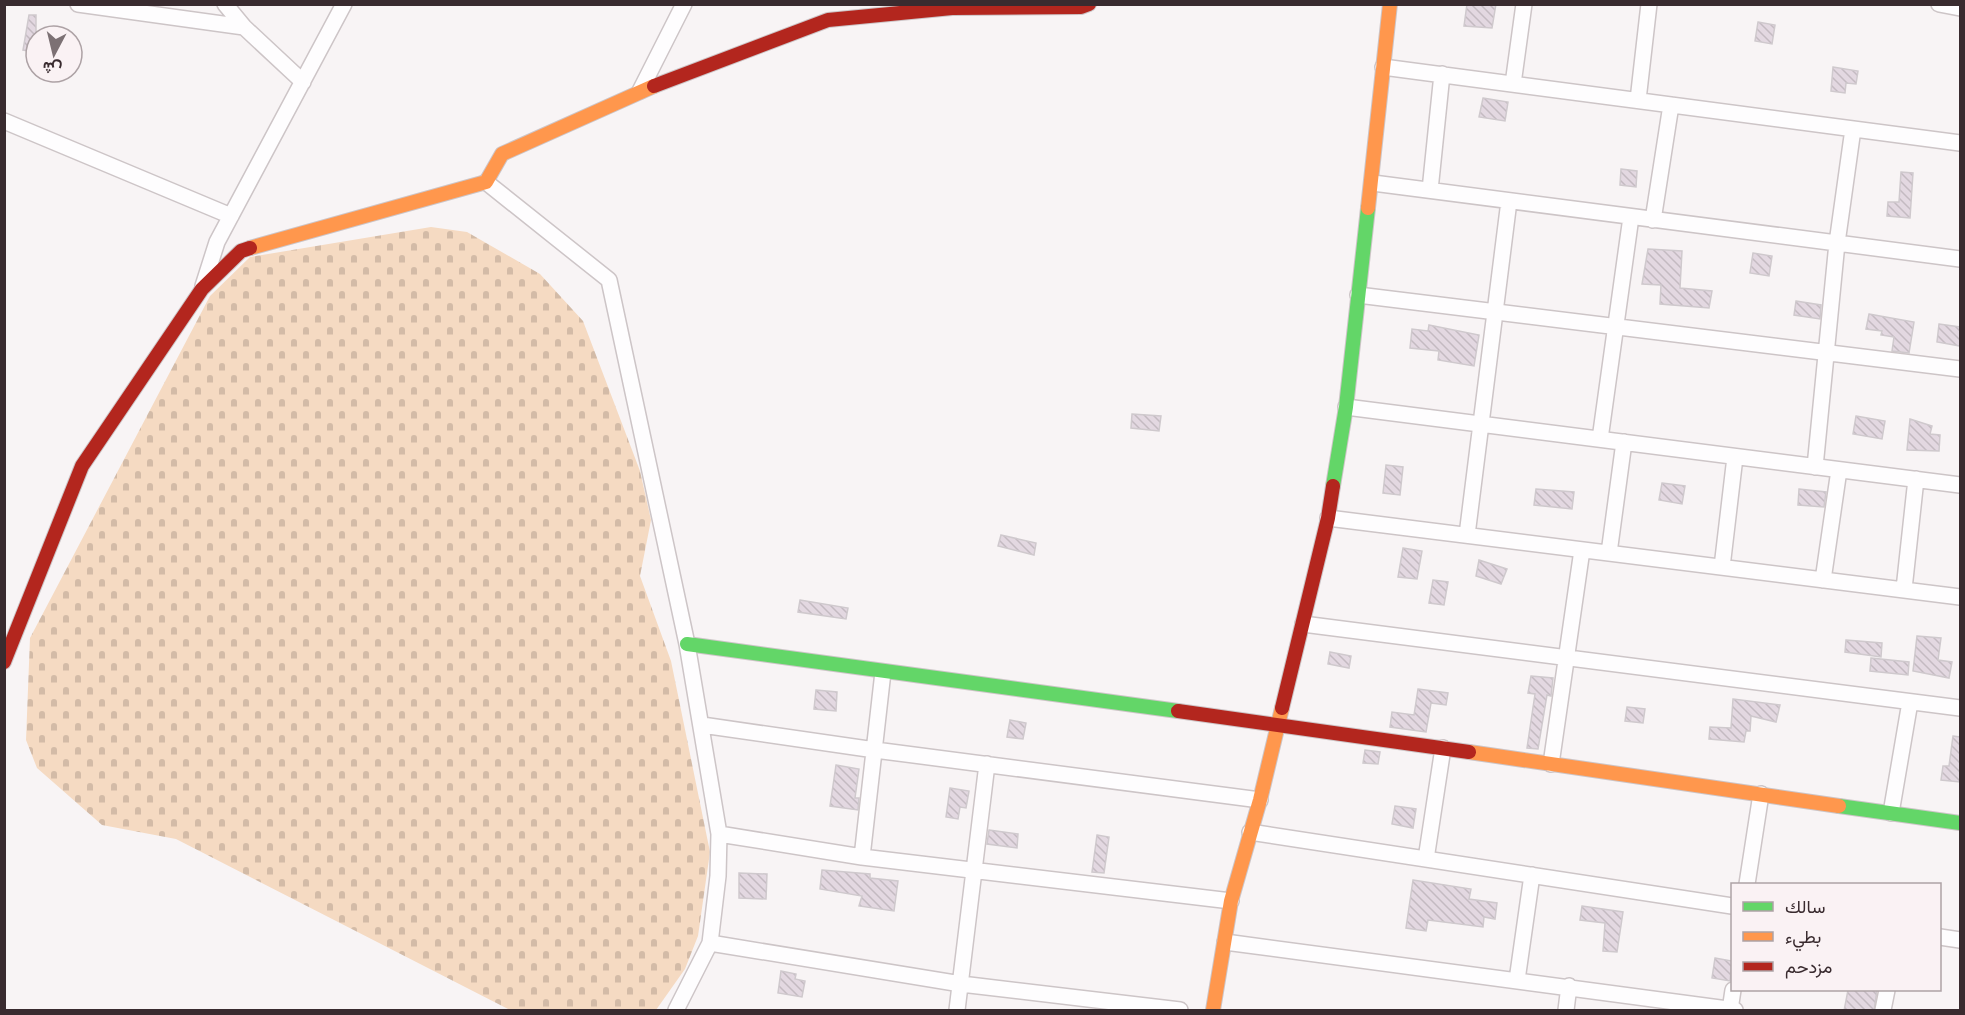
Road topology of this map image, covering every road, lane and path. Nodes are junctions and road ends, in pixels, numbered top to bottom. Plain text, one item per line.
1 (78, 4) edge
2 (225, 4) edge
3 (344, 4) edge
4 (684, 4) edge
5 (1089, 4) edge
6 (1390, 4) edge
7 (1524, 4) edge
8 (1649, 4) edge
9 (1939, 4) edge
10 (1960, 8) edge
11 (244, 27) junction
12 (1383, 66) junction
13 (1442, 74) junction
14 (303, 82) junction
15 (1513, 84) junction
16 (640, 91) junction
17 (1638, 100) junction
18 (1671, 105) junction
19 (4, 122) edge
20 (1853, 129) junction
21 (1960, 143) edge
22 (486, 182) junction
23 (1372, 183) junction
24 (1430, 190) junction
25 (1509, 201) junction
26 (231, 216) junction
27 (1631, 217) junction
28 (1653, 220) junction
29 (1837, 243) junction
30 (1960, 259) edge
31 (202, 289) junction
32 (1358, 295) junction
33 (1495, 312) junction
34 (1614, 327) junction
35 (1827, 353) junction
36 (1960, 369) edge
37 (1346, 407) junction
38 (1482, 424) junction
39 (1600, 439) junction
40 (1624, 442) junction
41 (1735, 456) junction
42 (1815, 467) junction
43 (1839, 470) junction
44 (1916, 479) junction
45 (1960, 485) edge
46 (1328, 518) junction
47 (1467, 536) junction
48 (1582, 550) junction
49 (1609, 553) junction
50 (1722, 567) junction
51 (1823, 580) junction
52 (1904, 589) junction
53 (1960, 597) edge
54 (1302, 624) junction
55 (687, 644) junction
56 (1566, 658) junction
57 (4, 662) edge
58 (883, 672) junction
59 (1910, 702) junction
60 (1960, 708) edge
61 (702, 725) junction
62 (1279, 725) junction
63 (1443, 748) junction
64 (875, 750) junction
65 (987, 764) junction
66 (1551, 764) junction
67 (1761, 794) junction
68 (1260, 800) junction
69 (1892, 813) junction
70 (1960, 823) edge
71 (1250, 832) junction
72 (719, 834) junction
73 (862, 857) junction
74 (1426, 859) junction
75 (974, 870) junction
76 (1532, 875) junction
77 (1748, 883) edge
78 (1231, 901) junction
79 (1731, 906) edge
80 (1941, 937) edge
81 (1960, 940) edge
82 (1225, 942) junction
83 (710, 943) junction
84 (1517, 980) junction
85 (961, 984) junction
86 (1569, 986) junction
87 (1733, 991) edge
88 (1887, 991) edge
89 (1730, 1010) edge
90 (676, 1011) edge
91 (957, 1011) edge
92 (1180, 1011) edge
93 (1213, 1011) edge
94 (1566, 1011) edge
95 (1735, 1011) edge
96 (1883, 1011) edge

1 - 11 street
2 - 11 street
3 - 14 street
4 - 16 street
5 - 16 street
6 - 12 street
7 - 15 street
8 - 17 street
9 - 10 street
11 - 14 street
12 - 13 street
12 - 23 street
13 - 15 street
13 - 24 street
14 - 26 street
15 - 17 street
16 - 22 street
17 - 18 street
18 - 20 street
18 - 28 street
19 - 26 street
20 - 21 street
20 - 29 street
22 - 31 street
22 - 55 street
23 - 24 street
23 - 32 street
24 - 25 street
25 - 27 street
25 - 33 street
26 - 31 street
27 - 28 street
27 - 34 street
28 - 29 street
29 - 30 street
29 - 35 street
31 - 57 street
32 - 33 street
32 - 37 street
33 - 34 street
33 - 38 street
34 - 35 street
34 - 39 street
35 - 36 street
35 - 42 street
37 - 38 street
37 - 46 street
38 - 39 street
38 - 47 street
39 - 40 street
40 - 41 street
40 - 49 street
41 - 42 street
41 - 50 street
42 - 43 street
43 - 44 street
43 - 51 street
44 - 45 street
44 - 52 street
46 - 47 street
46 - 54 street
47 - 48 street
48 - 49 street
48 - 56 street
49 - 50 street
50 - 51 street
51 - 52 street
52 - 53 street
54 - 56 street
54 - 62 street
55 - 58 street
55 - 61 street
56 - 59 street
56 - 66 street
58 - 62 street
58 - 64 street
59 - 60 street
59 - 69 street
61 - 64 street
61 - 72 street
62 - 63 street
62 - 68 street
63 - 66 street
63 - 74 street
64 - 65 street
64 - 73 street
65 - 68 street
65 - 75 street
66 - 67 street
67 - 69 street
67 - 77 street
68 - 71 street
69 - 70 street
71 - 74 street
71 - 78 street
72 - 73 street
72 - 83 street
73 - 75 street
74 - 76 street
75 - 78 street
75 - 85 street
76 - 79 street
76 - 84 street
78 - 82 street
80 - 81 street
82 - 84 street
82 - 93 street
83 - 85 street
83 - 90 street
84 - 86 street
85 - 91 street
85 - 92 street
86 - 89 street
86 - 94 street
87 - 89 street
88 - 96 street
89 - 95 street

